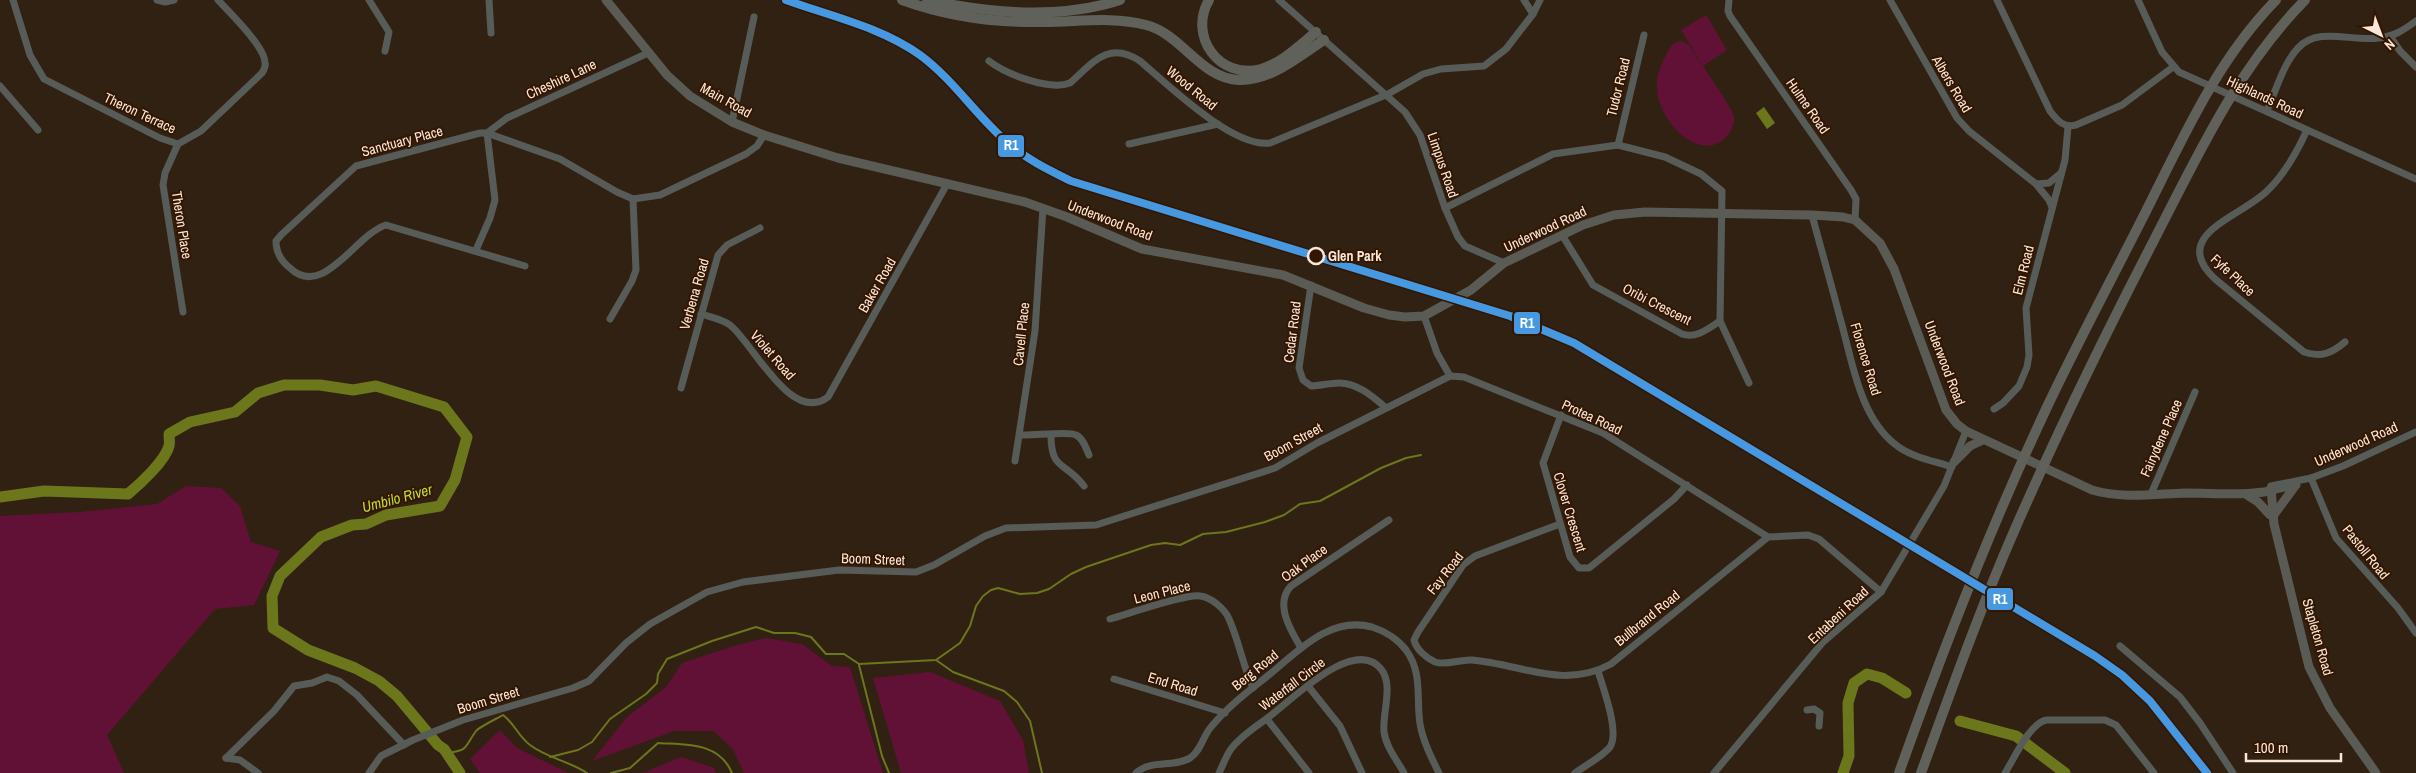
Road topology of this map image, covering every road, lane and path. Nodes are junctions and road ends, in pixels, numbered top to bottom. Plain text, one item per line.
1 (13, 0) edge
2 (157, 0) edge
3 (174, 0) edge
4 (218, 0) edge
5 (369, 0) edge
6 (489, 0) edge
7 (606, 0) edge
8 (902, 0) edge
9 (927, 0) edge
10 (1120, 0) edge
11 (1209, 0) edge
12 (1279, 0) edge
13 (1524, 0) edge
14 (1540, 0) edge
15 (1729, 0) edge
16 (1890, 0) edge
17 (1997, 0) edge
18 (2138, 0) edge
19 (2276, 0) edge
20 (2305, 0) edge
21 (1533, 14) junction
22 (754, 17) dead end
23 (2416, 21) edge
24 (491, 33) dead end
25 (1644, 35) dead end
26 (1320, 36) junction
27 (2390, 36) junction
28 (385, 51) dead end
29 (648, 53) junction
30 (989, 61) dead end
31 (2416, 66) edge
32 (2173, 67) junction
33 (0, 86) edge
34 (1388, 94) junction
35 (2267, 110) junction
36 (732, 122) junction
37 (1218, 124) junction
38 (2068, 127) junction
39 (38, 130) dead end
40 (2307, 130) junction
41 (487, 133) junction
42 (764, 135) junction
43 (178, 144) junction
44 (1129, 144) dead end
45 (1618, 145) junction
46 (872, 166) joint
47 (2061, 173) junction
48 (2416, 179) edge
49 (947, 184) junction
50 (2036, 184) junction
51 (633, 198) junction
52 (2052, 207) junction
53 (1043, 208) junction
54 (1445, 208) junction
55 (1722, 213) junction
56 (1812, 215) junction
57 (1855, 220) junction
58 (760, 228) dead end
59 (1562, 235) junction
60 (476, 250) junction
61 (1504, 263) junction
62 (525, 266) dead end
63 (1311, 285) junction
64 (183, 312) dead end
65 (701, 314) junction
66 (1424, 316) junction
67 (610, 319) dead end
68 (1720, 321) junction
69 (2345, 342) dead end
70 (1450, 376) junction
71 (1750, 383) dead end
72 (681, 388) dead end
73 (2195, 392) dead end
74 (828, 397) joint
75 (1385, 407) junction
76 (1994, 409) dead end
77 (1561, 415) junction
78 (1966, 431) junction
79 (2416, 432) edge
80 (1020, 435) junction
81 (1051, 435) junction
82 (1987, 442) junction
83 (1089, 455) dead end
84 (1016, 461) dead end
85 (1953, 464) junction
86 (2308, 479) junction
87 (1686, 485) junction
88 (1084, 486) dead end
89 (2295, 486) junction
90 (2267, 489) junction
91 (2151, 494) junction
92 (2212, 494) junction
93 (2247, 495) junction
94 (2272, 518) junction
95 (1389, 520) dead end
96 (1560, 524) junction
97 (1768, 537) junction
98 (1881, 592) junction
99 (1110, 619) dead end
100 (1418, 632) joint
101 (2416, 633) edge
102 (2120, 646) dead end
103 (1301, 648) junction
104 (1598, 671) junction
105 (1114, 679) dead end
106 (1308, 686) junction
107 (1252, 688) junction
108 (1807, 710) dead end
109 (1225, 713) junction
110 (1267, 719) junction
111 (1818, 726) dead end
112 (404, 745) junction
113 (258, 773) edge
114 (369, 773) edge
115 (1136, 773) edge
116 (1220, 773) edge
117 (1310, 773) edge
118 (1362, 773) edge
119 (1404, 773) edge
120 (1439, 773) edge
121 (1576, 773) edge
122 (1714, 773) edge
123 (1899, 773) edge
124 (1921, 773) edge
125 (2005, 773) edge
126 (2154, 773) edge
127 (2233, 773) edge
128 (2376, 773) edge

1 - 43 street, Theron Terrace
2 - 3 street
4 - 43 street, Theron Terrace
5 - 28 street
6 - 24 street
7 - 29 main road, Main Road
8 - 26 highway
9 - 10 highway
11 - 26 highway
12 - 26 street, Limpus Road
13 - 21 street
14 - 21 street
15 - 57 street, Hulme Road
16 - 50 street, Albers Road
17 - 38 street
18 - 32 street, Highlands Road
19 - 123 highway
20 - 124 highway
21 - 34 street
22 - 36 street
23 - 27 street
25 - 45 street, Tudor Road
26 - 34 street, Limpus Road
27 - 31 street
27 - 35 street
29 - 36 main road, Main Road
29 - 41 street, Cheshire Lane
30 - 37 street, Wood Road
32 - 35 street, Highlands Road
32 - 38 street
33 - 39 street
34 - 37 street, Wood Road
34 - 54 street, Limpus Road
35 - 40 street, Highlands Road
36 - 42 main road, Main Road
37 - 44 street
38 - 47 street, Elm Road
40 - 48 street, Highlands Road
40 - 69 street, Fyfe Place
41 - 51 street
41 - 60 street
41 - 60 street, Sanctuary Place
42 - 46 main road, Main Road
42 - 51 street
43 - 64 street, Theron Place
45 - 54 street
45 - 55 street
46 - 49 main road, Underwood Road
47 - 50 street
47 - 52 street, Elm Road
49 - 53 main road, Underwood Road
49 - 74 street, Baker Road
50 - 52 street, Albers Road
51 - 67 street
52 - 76 street, Elm Road
53 - 63 main road, Underwood Road
53 - 80 street, Cavell Place
54 - 61 street, Limpus Road
55 - 56 main road, Underwood Road
55 - 59 main road, Underwood Road
55 - 68 street
56 - 57 main road, Underwood Road
56 - 85 street, Florence Road
57 - 78 main road, Underwood Road
58 - 65 street, Verbena Road
59 - 61 main road, Underwood Road
59 - 68 street, Oribi Crescent
60 - 62 street, Sanctuary Place
61 - 66 main road, Underwood Road
63 - 66 main road, Underwood Road
63 - 75 street, Cedar Road
65 - 72 street, Verbena Road
65 - 74 street, Violet Road
66 - 70 street
68 - 71 street
70 - 75 street, Boom Street
70 - 77 street, Protea Road
73 - 91 street, Fairydene Place
75 - 112 street, Boom Street
77 - 87 street, Protea Road
77 - 96 street, Clover Crescent
78 - 82 main road, Underwood Road
78 - 85 street, Entabeni Road
79 - 86 street, Underwood Road
80 - 81 street
80 - 84 street, Cavell Place
81 - 83 street
81 - 88 street
82 - 85 main road
82 - 91 main road, Underwood Road
85 - 98 street, Entabeni Road
86 - 89 street, Underwood Road
86 - 90 street, Underwood Road
86 - 101 street, Pastoll Road
87 - 96 street, Clover Crescent
87 - 97 street, Protea Road
89 - 90 street, Underwood Road
89 - 94 main road
90 - 92 main road, Underwood Road
90 - 93 main road, Underwood Road
90 - 94 main road, Stapleton Road
91 - 92 main road, Underwood Road
92 - 93 main road, Underwood Road
93 - 94 main road
94 - 128 main road, Stapleton Road
95 - 103 street, Oak Place
96 - 100 street, Fay Road
97 - 98 street
97 - 104 street, Bullbrand Road
98 - 122 street, Entabeni Road
99 - 107 street, Leon Place
100 - 104 street, Bullbrand Road
102 - 127 street
103 - 107 street, Berg Road
103 - 120 street, Berg Road
104 - 121 street
105 - 109 street, End Road
106 - 110 street, Waterfall Circle
106 - 118 street
106 - 119 street, Waterfall Circle
107 - 109 street, Berg Road
108 - 111 street
109 - 115 street, Berg Road
110 - 116 street, Waterfall Circle
110 - 117 street
112 - 113 street
112 - 114 street, Boom Street
125 - 126 street

